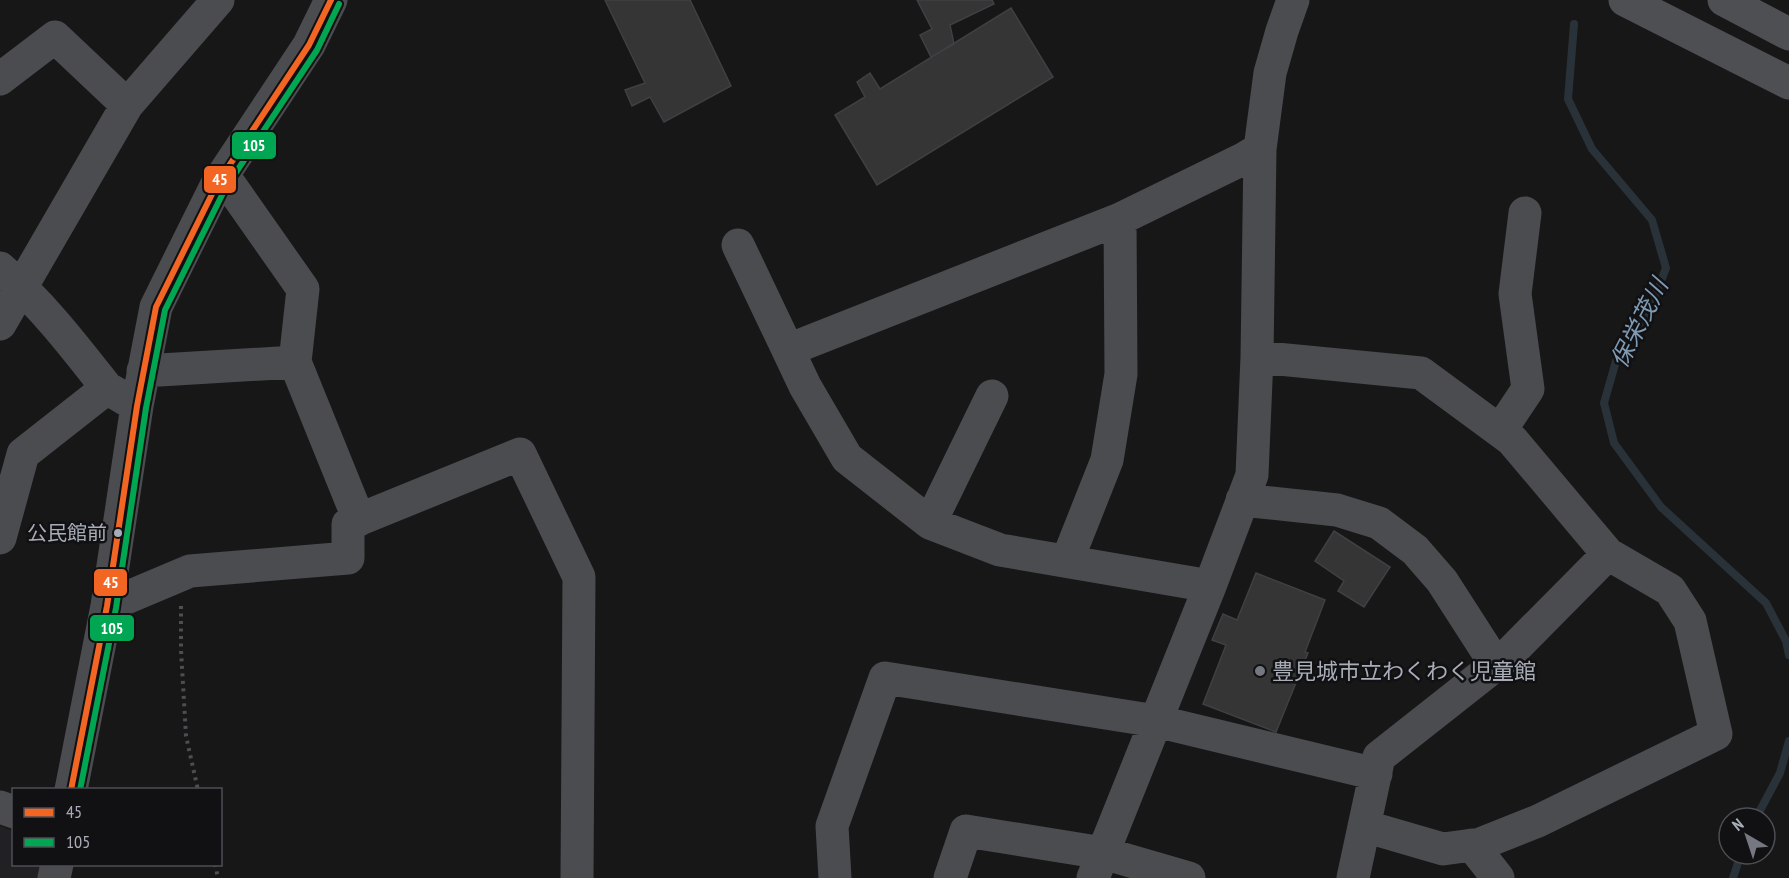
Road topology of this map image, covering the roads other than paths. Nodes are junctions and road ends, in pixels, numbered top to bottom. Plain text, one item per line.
1 (218, 0) edge
2 (331, 0) edge
3 (1293, 0) edge
4 (1625, 0) edge
5 (1724, 0) edge
6 (1789, 34) edge
7 (0, 80) edge
8 (1789, 83) edge
9 (127, 105) junction
10 (1260, 149) junction
11 (223, 175) junction
12 (1525, 213) dead end
13 (1120, 219) junction
14 (738, 246) dead end
15 (11, 277) edge
16 (0, 324) edge
17 (788, 350) junction
18 (1257, 357) junction
19 (295, 362) junction
20 (143, 371) junction
21 (107, 388) junction
22 (992, 396) dead end
23 (137, 406) junction
24 (1500, 431) junction
25 (1242, 500) junction
26 (359, 520) junction
27 (930, 523) junction
28 (0, 538) edge
29 (1608, 554) junction
30 (1067, 561) junction
31 (1210, 586) junction
32 (107, 606) junction
33 (1496, 665) junction
34 (1156, 721) junction
35 (1376, 774) junction
36 (71, 788) edge
37 (1364, 826) junction
38 (1472, 845) junction
39 (1098, 865) edge
40 (577, 878) edge
41 (835, 878) edge
42 (950, 878) edge
43 (1189, 878) edge
44 (1353, 878) edge
45 (1498, 878) edge

1 - 9 street
2 - 11 street
3 - 10 street
4 - 8 main road
5 - 6 main road
7 - 9 street
9 - 15 street
10 - 13 street
10 - 18 street
11 - 19 street
11 - 20 street
12 - 24 street
13 - 17 street
13 - 30 street
14 - 17 street
15 - 16 street
15 - 21 street
17 - 27 street
18 - 24 street
18 - 25 street
19 - 20 street
19 - 26 street
20 - 23 street
21 - 23 street
21 - 28 street
22 - 27 street
23 - 32 street
24 - 29 street
25 - 31 street
25 - 33 street
26 - 32 street
26 - 40 street
27 - 30 street
29 - 33 street
29 - 38 street
30 - 31 street
31 - 34 street
32 - 36 street
33 - 35 street
34 - 35 street
34 - 39 street
34 - 41 street
35 - 37 street
37 - 38 street
37 - 44 street
38 - 45 street
39 - 42 street
39 - 43 street

